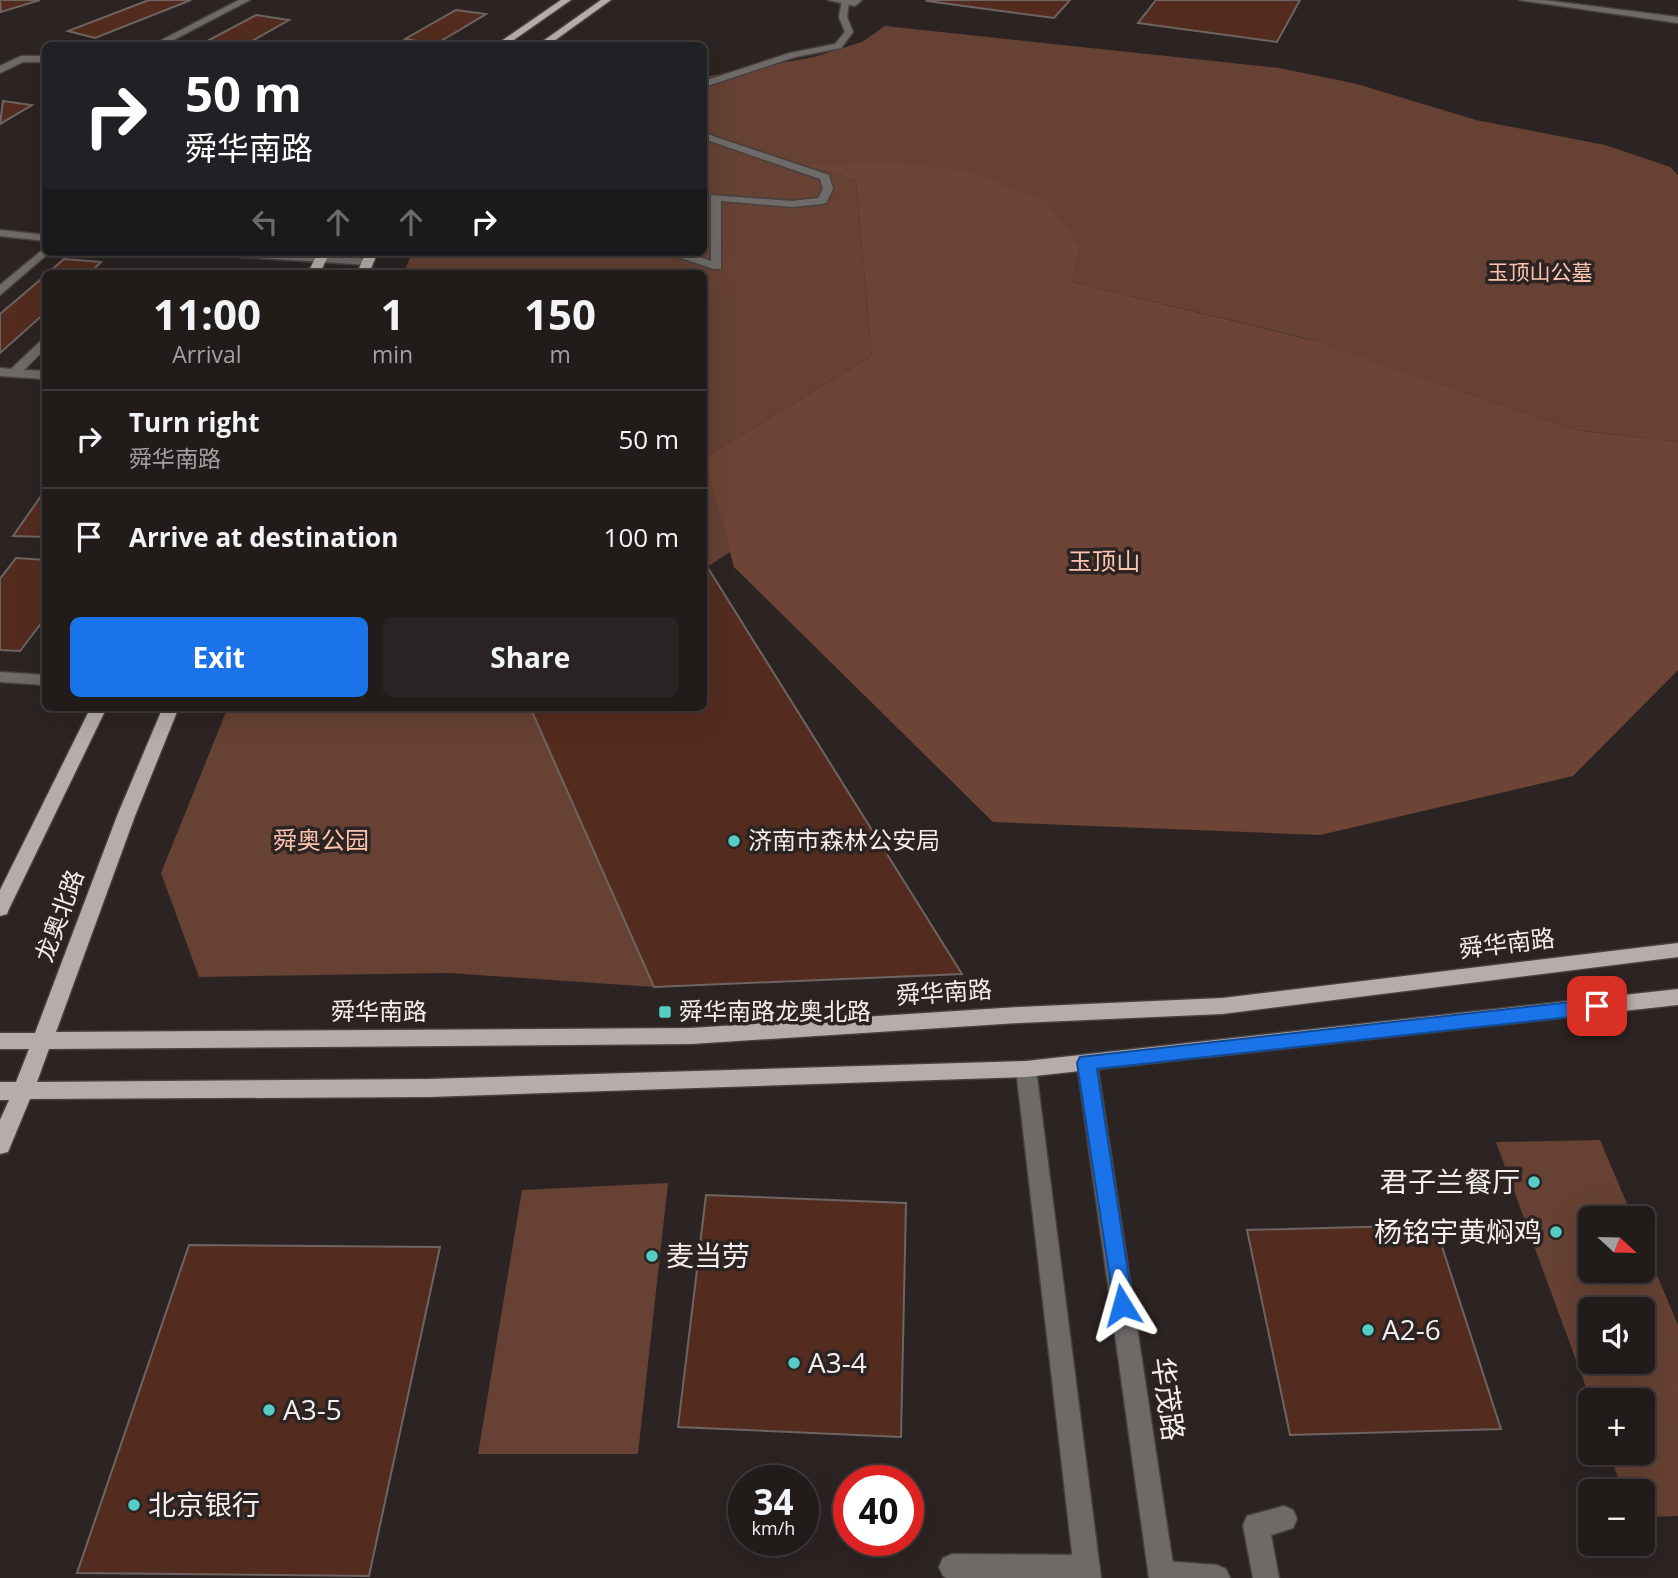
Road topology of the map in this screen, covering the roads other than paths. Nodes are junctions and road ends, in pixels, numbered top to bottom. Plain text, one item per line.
1 (246, 0) edge
2 (567, 0) edge
3 (607, 0) edge
4 (832, 0) edge
5 (1523, 0) edge
6 (853, 2) edge
7 (1678, 20) edge
8 (162, 42) edge
9 (504, 42) edge
10 (546, 42) edge
11 (2, 56) edge
12 (42, 59) edge
13 (21, 60) junction
14 (0, 70) edge
15 (707, 83) edge
16 (707, 137) edge
17 (2, 235) edge
18 (42, 238) edge
19 (42, 254) edge
20 (322, 256) edge
21 (685, 256) edge
22 (368, 262) edge
23 (0, 291) edge
24 (42, 344) edge
25 (0, 372) edge
26 (14, 373) junction
27 (42, 375) edge
28 (0, 677) edge
29 (42, 680) edge
30 (97, 711) edge
31 (169, 711) edge
32 (0, 909) edge
33 (1678, 950) edge
34 (1678, 997) edge
35 (0, 1041) edge
36 (41, 1041) junction
37 (1087, 1063) junction
38 (1026, 1069) junction
39 (0, 1090) edge
40 (23, 1092) junction
41 (0, 1144) edge
42 (1284, 1519) dead end
43 (952, 1567) dead end
44 (1088, 1573) edge
45 (1162, 1576) edge
46 (1217, 1578) edge
47 (1266, 1578) edge

1 - 8 street
2 - 9 main road
3 - 10 main road
4 - 6 street
5 - 7 street
6 - 15 street
11 - 13 street
12 - 13 street
13 - 14 street
16 - 21 street
17 - 18 street
19 - 23 street
20 - 22 street
24 - 26 street
25 - 26 street
26 - 27 street
28 - 29 street
30 - 32 main road
31 - 36 main road, 龙奥北路
33 - 36 main road, 舜华南路
34 - 37 main road
35 - 36 main road, 舜华南路
36 - 40 main road, 龙奥北路
37 - 38 main road
37 - 45 street, 华茂路
38 - 40 main road
38 - 44 street
39 - 40 main road
40 - 41 main road, 龙奥北路
42 - 47 street
43 - 44 street
45 - 46 street

